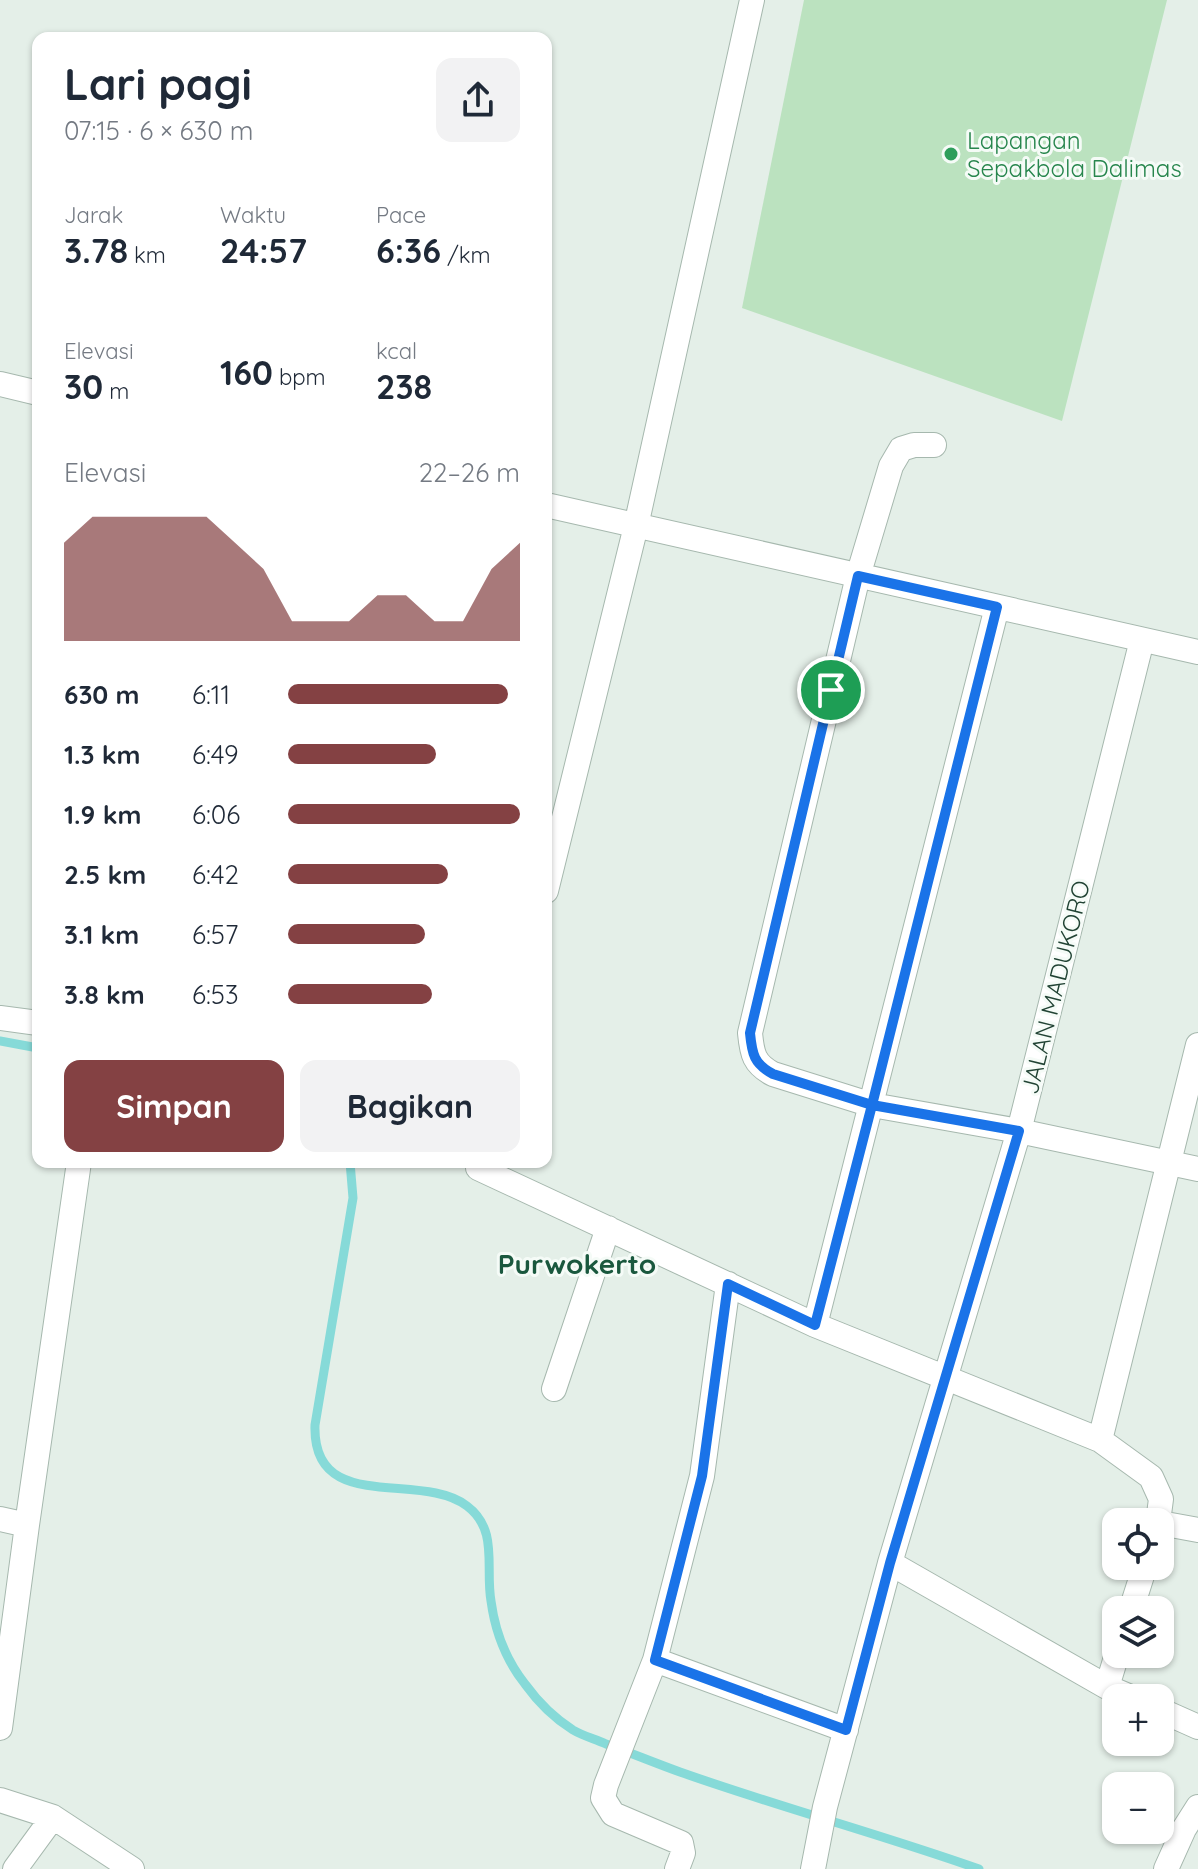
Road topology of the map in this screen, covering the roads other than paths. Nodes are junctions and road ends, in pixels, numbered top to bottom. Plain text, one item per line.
1 (752, 0) edge
2 (0, 384) edge
3 (32, 392) edge
4 (934, 445) dead end
5 (552, 506) edge
6 (636, 526) junction
7 (858, 576) junction
8 (997, 607) junction
9 (1142, 640) junction
10 (1198, 652) edge
11 (552, 867) edge
12 (0, 1018) edge
13 (32, 1022) edge
14 (1198, 1045) edge
15 (872, 1105) junction
16 (1019, 1131) junction
17 (1168, 1162) junction
18 (78, 1168) edge
19 (483, 1168) edge
20 (1198, 1169) edge
21 (608, 1228) junction
22 (728, 1284) junction
23 (815, 1325) junction
24 (946, 1377) junction
25 (554, 1389) dead end
26 (1100, 1440) junction
27 (1160, 1508) edge
28 (0, 1519) edge
29 (27, 1525) junction
30 (1174, 1525) edge
31 (1198, 1530) edge
32 (890, 1563) junction
33 (655, 1660) junction
34 (1102, 1684) edge
35 (1174, 1714) edge
36 (1197, 1720) edge
37 (0, 1728) edge
38 (846, 1730) junction
39 (0, 1800) edge
40 (1198, 1807) edge
41 (53, 1817) junction
42 (15, 1869) edge
43 (132, 1869) edge
44 (677, 1869) edge
45 (813, 1869) edge
46 (1166, 1869) edge

1 - 6 street
2 - 3 street
4 - 7 street
5 - 6 street
6 - 7 street
6 - 11 street
7 - 8 street
7 - 15 street
8 - 9 street
8 - 15 street
9 - 10 street
9 - 16 street, JALAN MADUKORO
12 - 13 street
14 - 17 street
15 - 16 street
15 - 23 street
16 - 17 street
16 - 24 street, JALAN MADUKORO
17 - 20 street
17 - 26 street
18 - 29 street
19 - 21 street
21 - 22 street
21 - 25 street
22 - 23 street
22 - 33 street
23 - 24 street
24 - 26 street
24 - 32 street, JALAN MADUKORO
26 - 27 street
28 - 29 street
29 - 37 street
30 - 31 street
32 - 34 street
32 - 38 street, JALAN MADUKORO
33 - 38 street
33 - 44 street
35 - 36 street
38 - 45 street, JALAN MADUKORO
39 - 41 street
40 - 46 street
41 - 42 street
41 - 43 street

